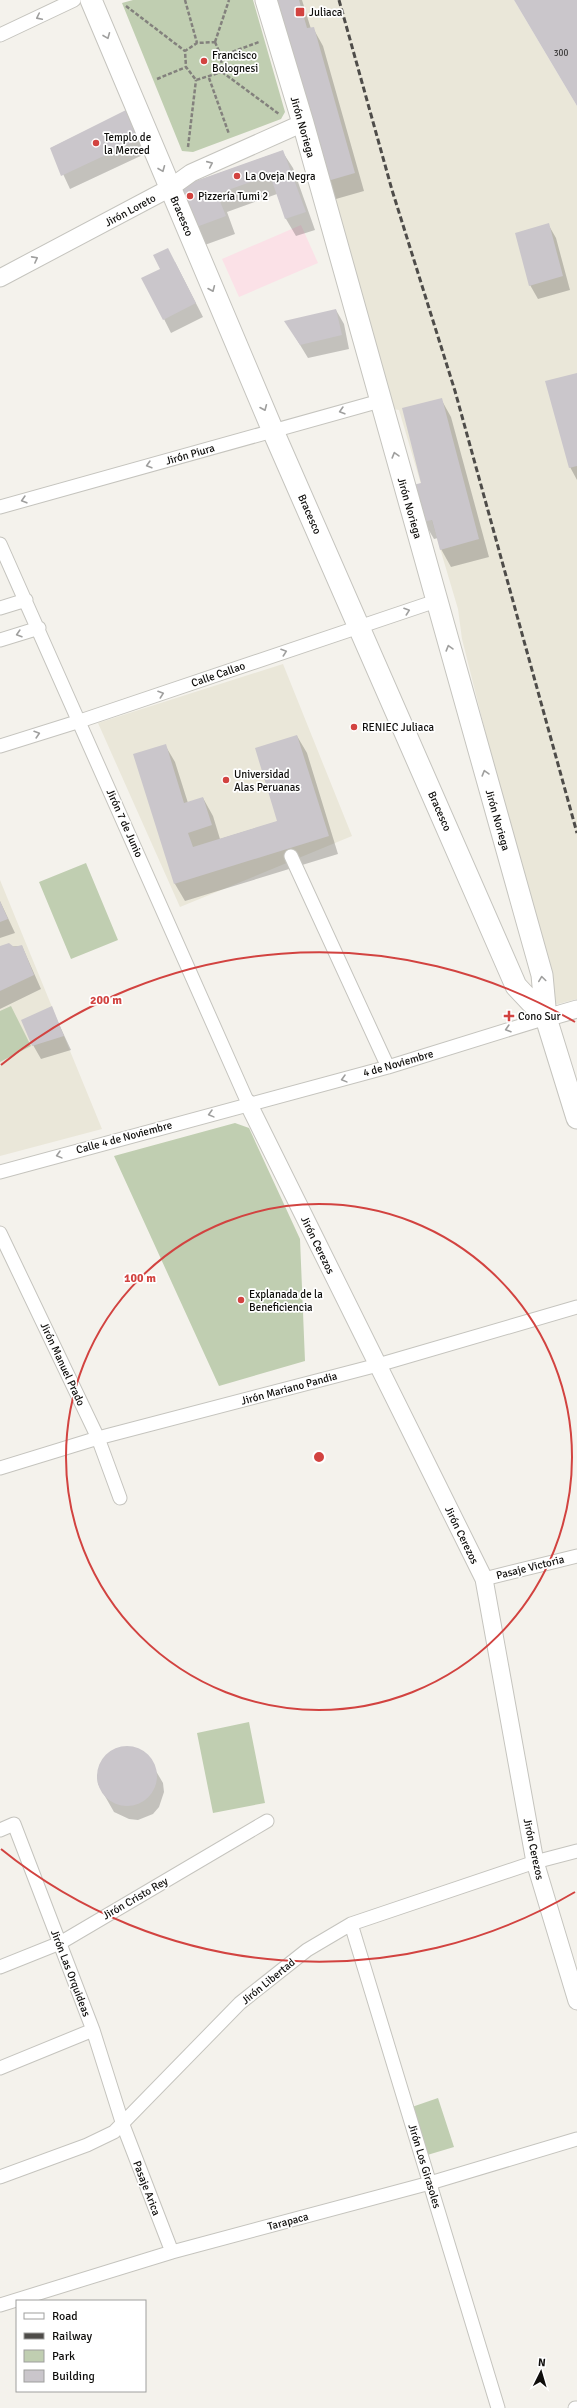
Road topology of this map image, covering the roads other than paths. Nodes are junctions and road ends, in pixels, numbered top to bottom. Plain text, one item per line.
1 (74, 0) edge
2 (91, 0) edge
3 (266, 0) edge
4 (0, 35) edge
5 (303, 123) junction
6 (170, 188) junction
7 (0, 278) edge
8 (380, 401) junction
9 (273, 431) junction
10 (0, 507) edge
11 (0, 544) edge
12 (26, 600) junction
13 (436, 601) junction
14 (0, 608) edge
15 (359, 627) junction
16 (39, 628) junction
17 (0, 640) edge
18 (80, 721) junction
19 (0, 746) edge
20 (291, 856) dead end
21 (577, 1009) edge
22 (546, 1018) junction
23 (388, 1067) junction
24 (248, 1103) junction
25 (577, 1118) edge
26 (0, 1172) edge
27 (0, 1233) edge
28 (577, 1307) edge
29 (378, 1365) junction
30 (98, 1438) junction
31 (0, 1468) edge
32 (120, 1498) dead end
33 (577, 1556) edge
34 (484, 1579) junction
35 (267, 1821) dead end
36 (0, 1830) edge
37 (577, 1851) edge
38 (534, 1862) junction
39 (351, 1924) junction
40 (60, 1942) junction
41 (0, 1967) edge
42 (577, 2001) edge
43 (93, 2030) junction
44 (0, 2068) edge
45 (123, 2125) junction
46 (577, 2139) edge
47 (0, 2177) edge
48 (430, 2183) junction
49 (172, 2252) junction
50 (19, 2300) edge
51 (16, 2301) edge
52 (0, 2306) edge
53 (498, 2408) edge

1 -> 4 street
2 -> 6 main road, Bracesco
3 - 5 main road, Jirón Noriega
6 -> 5 street, Jirón Loreto
5 - 8 main road, Jirón Noriega
7 -> 6 street, Jirón Loreto
6 -> 9 main road, Bracesco
8 -> 9 street, Jirón Piura
13 -> 8 main road, Jirón Noriega
9 -> 10 street, Jirón Piura
9 - 15 main road, Bracesco
11 - 12 street, Jirón 7 de Junio
12 - 14 street
12 - 16 street, Jirón 7 de Junio
15 -> 13 street, Calle Callao
22 -> 13 main road, Jirón Noriega
18 -> 15 street, Calle Callao
15 - 22 main road, Bracesco
16 -> 17 street
16 - 18 street, Jirón 7 de Junio
19 -> 18 street, Calle Callao
18 - 24 street, Jirón 7 de Junio
20 - 23 street
21 - 22 street
22 -> 23 street, 4 de Noviembre
22 - 25 main road
23 -> 24 street, 4 de Noviembre
24 -> 26 street, Calle 4 de Noviembre
24 - 29 street, Jirón Cerezos
27 - 30 street, Jirón Manuel Prado
28 - 29 street, Jirón Mariano Pandia
29 - 30 street, Jirón Mariano Pandia
29 - 34 street, Jirón Cerezos
30 - 31 street, Jirón Mariano Pandia
30 - 32 street, Jirón Manuel Prado
33 - 34 street, Pasaje Victoria
34 - 38 street, Jirón Cerezos
35 - 40 street, Jirón Cristo Rey
36 - 40 street, Jirón Las Orquideas
37 - 38 street, Jirón Libertad
38 - 39 street, Jirón Libertad
38 - 42 street, Jirón Cerezos
39 - 45 street, Jirón Libertad
39 - 48 street, Jirón Los Girasoles
40 - 41 street, Jirón Cristo Rey
40 - 43 street, Jirón Las Orquideas
43 - 44 street
43 - 45 street, Jirón Las Orquideas
45 - 47 street, Jirón Libertad
45 - 49 street, Pasaje Arica
46 - 48 street, Tarapaca
48 - 49 street, Tarapaca
48 - 53 street, Jirón Los Girasoles
49 - 50 street, Tarapaca
51 - 52 street, Tarapaca

